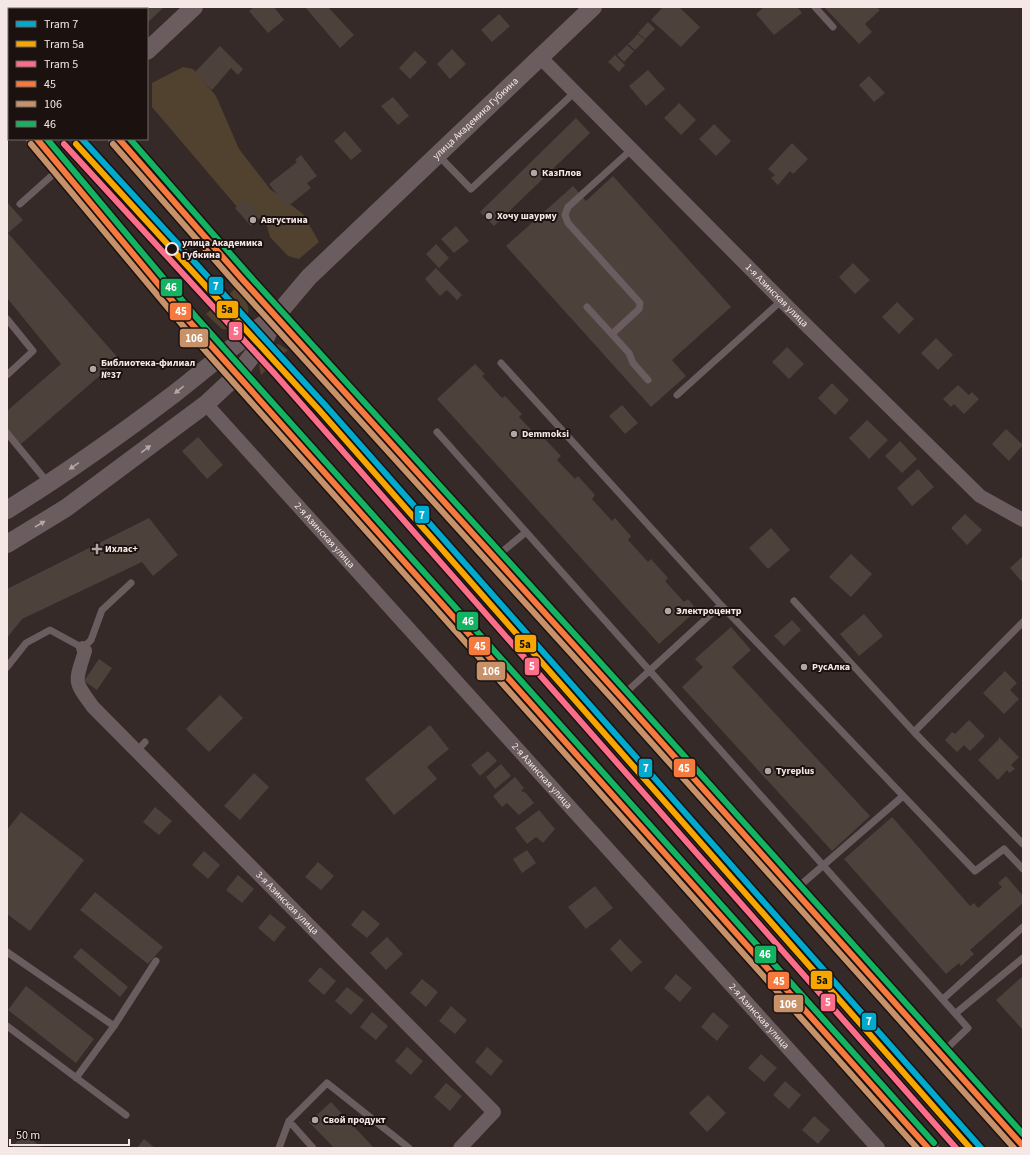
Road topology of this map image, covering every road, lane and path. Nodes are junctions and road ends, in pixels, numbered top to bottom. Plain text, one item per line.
1 (194, 7) edge
2 (593, 7) edge
3 (815, 7) edge
4 (833, 28) dead end
5 (148, 50) edge
6 (540, 57) junction
7 (575, 92) junction
8 (38, 140) edge
9 (120, 140) edge
10 (632, 149) junction
11 (438, 155) junction
12 (61, 168) junction
13 (20, 204) dead end
14 (781, 301) junction
15 (587, 307) dead end
16 (276, 316) junction
17 (7, 318) edge
18 (612, 334) junction
19 (220, 356) junction
20 (501, 363) dead end
21 (7, 375) edge
22 (237, 376) junction
23 (648, 380) dead end
24 (677, 395) dead end
25 (206, 404) junction
26 (436, 432) dead end
27 (7, 433) edge
28 (49, 484) junction
29 (7, 510) edge
30 (1023, 520) edge
31 (526, 532) junction
32 (7, 544) edge
33 (494, 558) junction
34 (131, 583) dead end
35 (794, 601) dead end
36 (721, 605) junction
37 (1023, 622) edge
38 (83, 648) junction
39 (7, 667) edge
40 (650, 671) junction
41 (621, 697) junction
42 (914, 732) junction
43 (903, 796) junction
44 (1023, 844) edge
45 (824, 865) junction
46 (1023, 869) edge
47 (794, 891) junction
48 (1023, 927) edge
49 (7, 952) edge
50 (1023, 958) edge
51 (156, 961) dead end
52 (944, 998) junction
53 (956, 1013) junction
54 (7, 1026) edge
55 (114, 1026) junction
56 (941, 1054) junction
57 (76, 1078) junction
58 (126, 1115) dead end
59 (289, 1121) junction
60 (1023, 1146) edge
61 (280, 1148) edge
62 (313, 1148) edge
63 (408, 1148) edge
64 (460, 1148) edge
65 (878, 1148) edge
66 (928, 1148) edge

1 - 5 street
2 - 6 street, улица Академика Губкина
3 - 4 lane
6 - 7 street, 1-я Азинская улица
6 - 11 street, улица Академика Губкина
7 - 10 street, 1-я Азинская улица
7 - 11 lane
8 - 12 main road
9 - 16 main road
10 - 14 street, 1-я Азинская улица
10 - 18 lane
11 - 16 street, улица Академика Губкина
12 - 13 lane
12 - 19 main road
14 - 24 lane
14 - 30 street, 1-я Азинская улица
15 - 18 lane
16 - 19 street, улица Академика Губкина
16 - 22 street, улица Академика Губкина
16 - 33 main road
17 - 21 lane
18 - 23 lane
19 - 22 main road
19 -> 28 street, улица Академика Губкина
20 - 36 lane
22 - 25 street, улица Академика Губкина
22 - 66 main road
32 -> 25 street, улица Академика Губкина
25 - 65 street, 2-я Азинская улица
26 - 31 lane
27 - 28 lane
28 - 29 street, улица Академика Губкина
31 - 33 lane
31 - 40 lane
33 - 41 main road
34 - 38 lane
35 - 42 lane
36 - 40 lane
36 - 43 lane
37 - 42 lane
38 - 39 lane
38 - 64 street, 3-я Азинская улица
40 - 41 lane
40 - 45 lane
41 - 47 main road
42 - 44 lane
43 - 45 lane
43 - 46 lane
45 - 47 lane
45 - 52 lane
47 - 56 main road
48 - 52 lane
49 - 55 lane
50 - 53 lane
51 - 55 lane
52 - 53 lane
53 - 56 lane
54 - 57 lane
55 - 57 lane
56 - 60 main road
57 - 58 lane
59 - 61 lane
59 - 62 lane
59 - 63 lane

